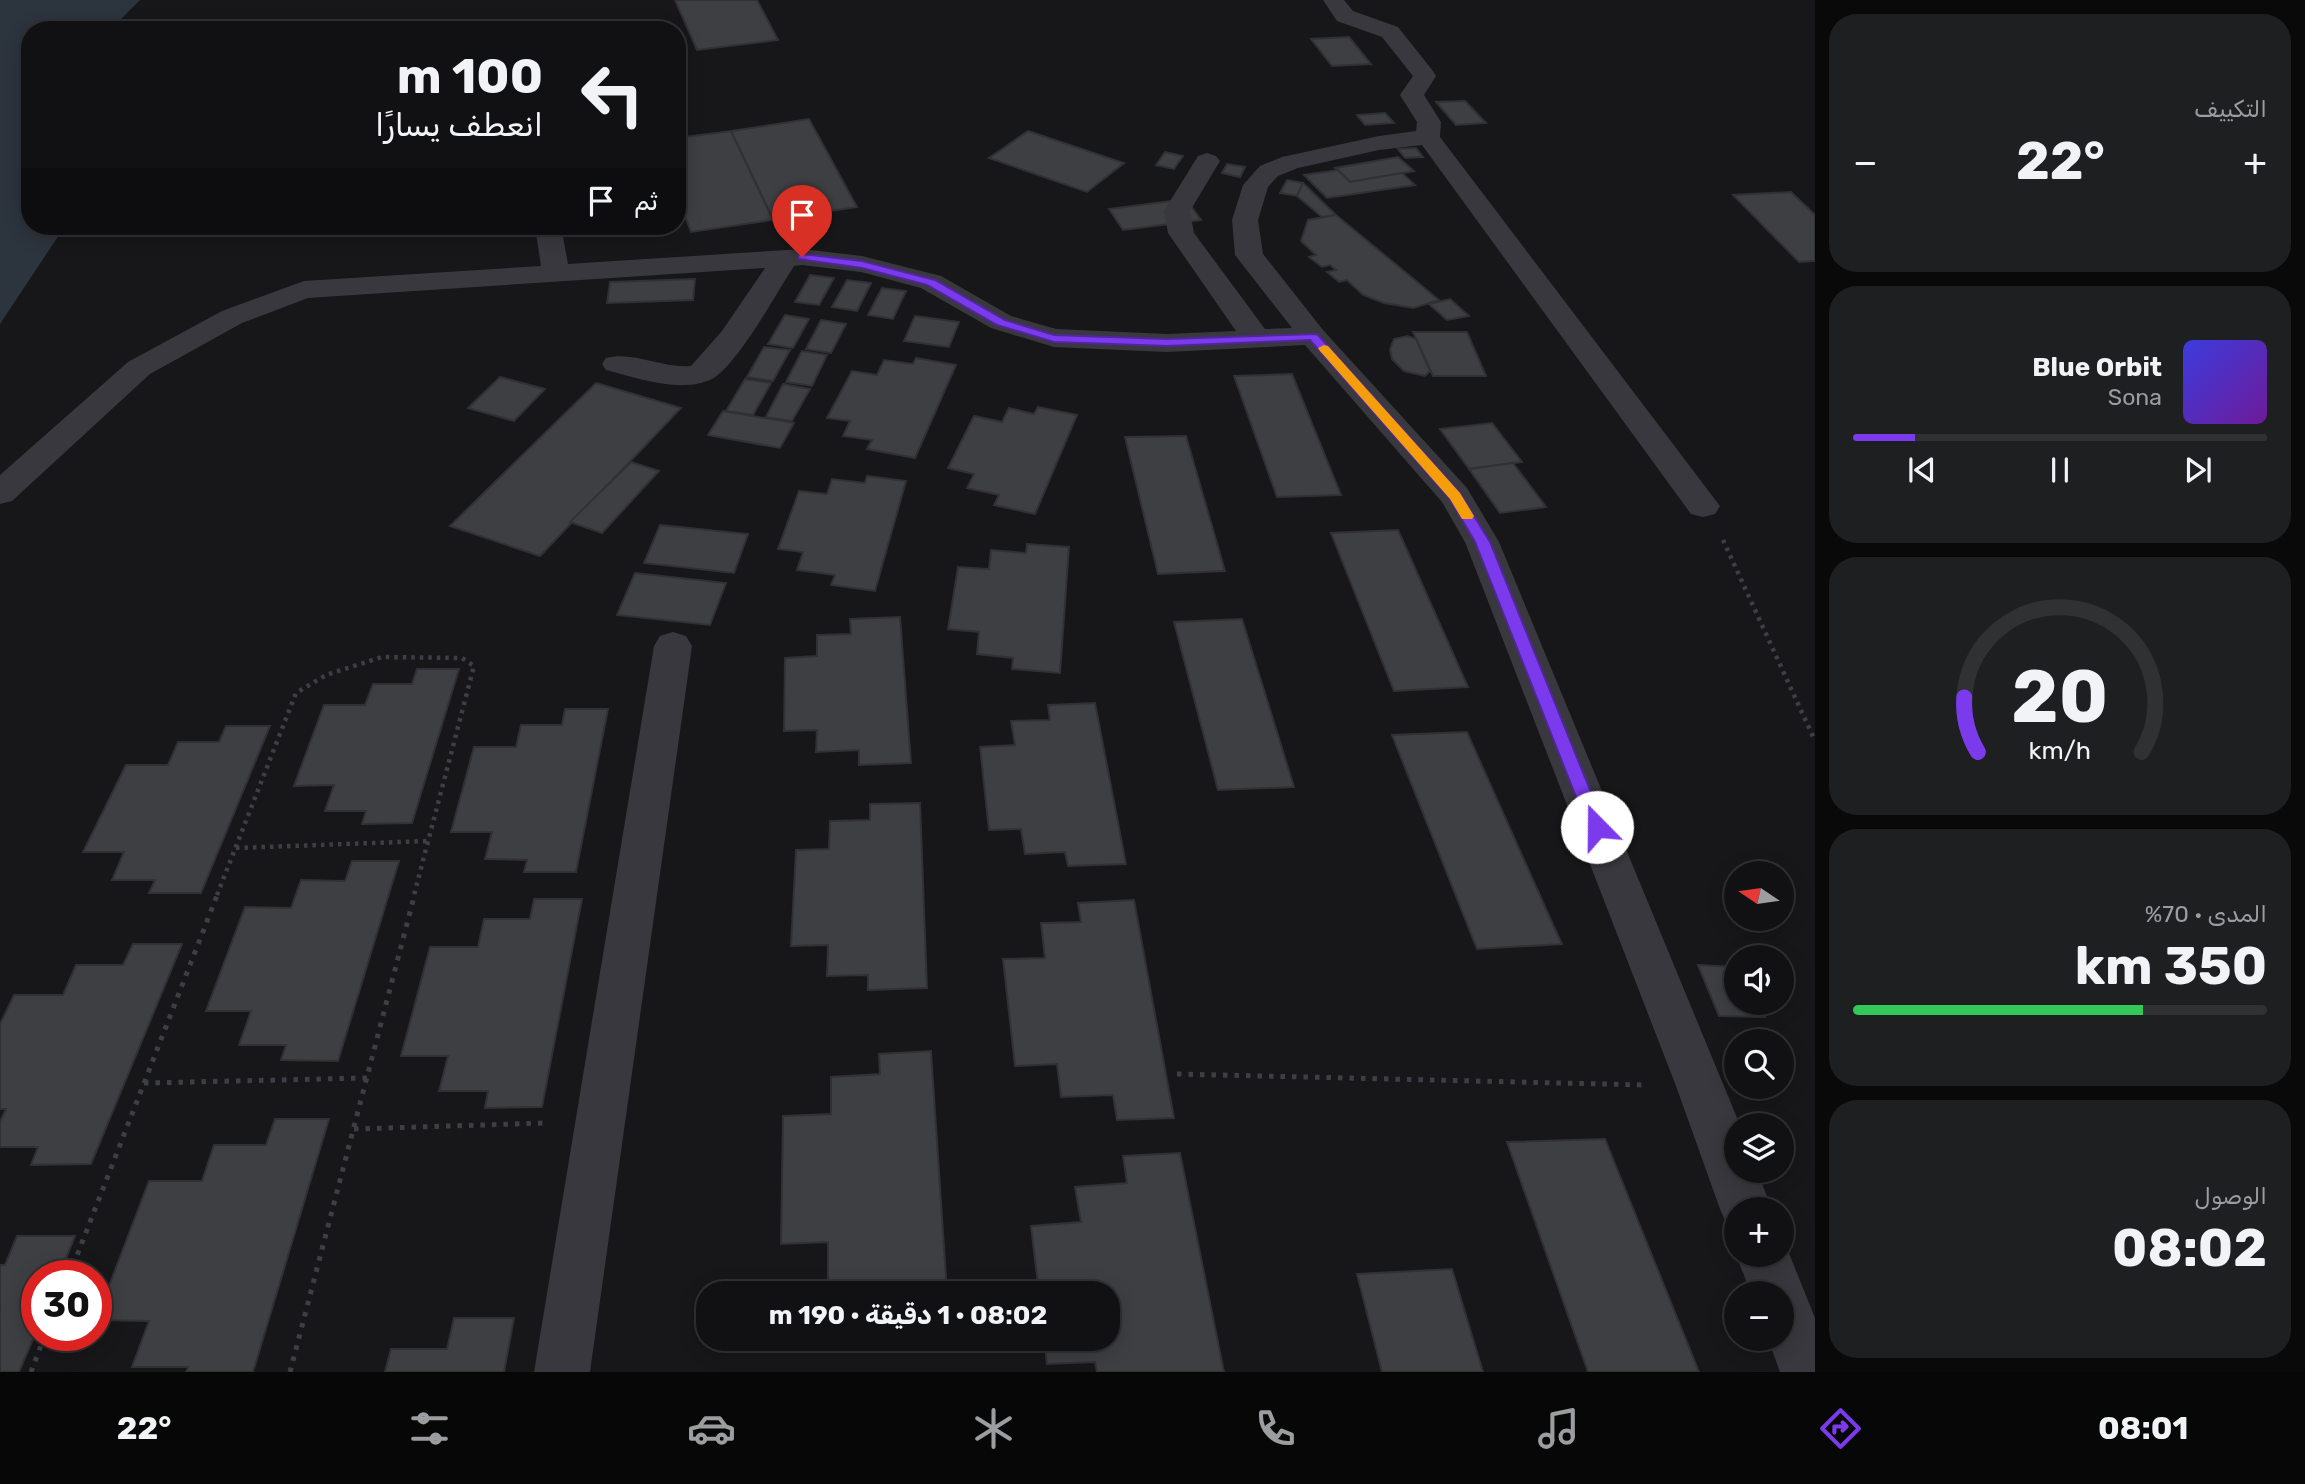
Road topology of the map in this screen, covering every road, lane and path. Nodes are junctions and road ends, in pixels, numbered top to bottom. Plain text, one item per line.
1 (1333, 0) edge
2 (1428, 136) junction
3 (1207, 161) dead end
4 (550, 235) edge
5 (785, 258) junction
6 (556, 274) junction
7 (1313, 336) junction
8 (1257, 338) junction
9 (617, 364) dead end
10 (0, 493) edge
11 (1703, 506) joint
12 (673, 646) dead end
13 (1815, 741) edge
14 (428, 841) junction
15 (236, 848) junction
16 (1177, 1074) dead end
17 (367, 1078) junction
18 (144, 1083) junction
19 (1700, 1086) junction
20 (600, 1122) junction
21 (354, 1129) junction
22 (1742, 1197) edge
23 (75, 1260) edge
24 (1794, 1335) edge
25 (39, 1351) edge
26 (31, 1372) edge
27 (290, 1372) edge
28 (562, 1372) edge
29 (1808, 1372) edge

1 - 2 street
2 - 7 street
2 - 11 street
3 - 8 street
4 - 6 street
5 - 6 street
5 - 8 street
5 - 9 street
6 - 10 street
7 - 8 street
7 - 19 street
11 - 13 path
12 - 20 street
14 - 15 path
14 - 15 path
14 - 17 path
15 - 18 path
16 - 19 path
17 - 18 path
17 - 21 path
18 - 23 path
19 - 22 street
20 - 21 path
20 - 28 street
21 - 27 path
24 - 29 street
25 - 26 path

